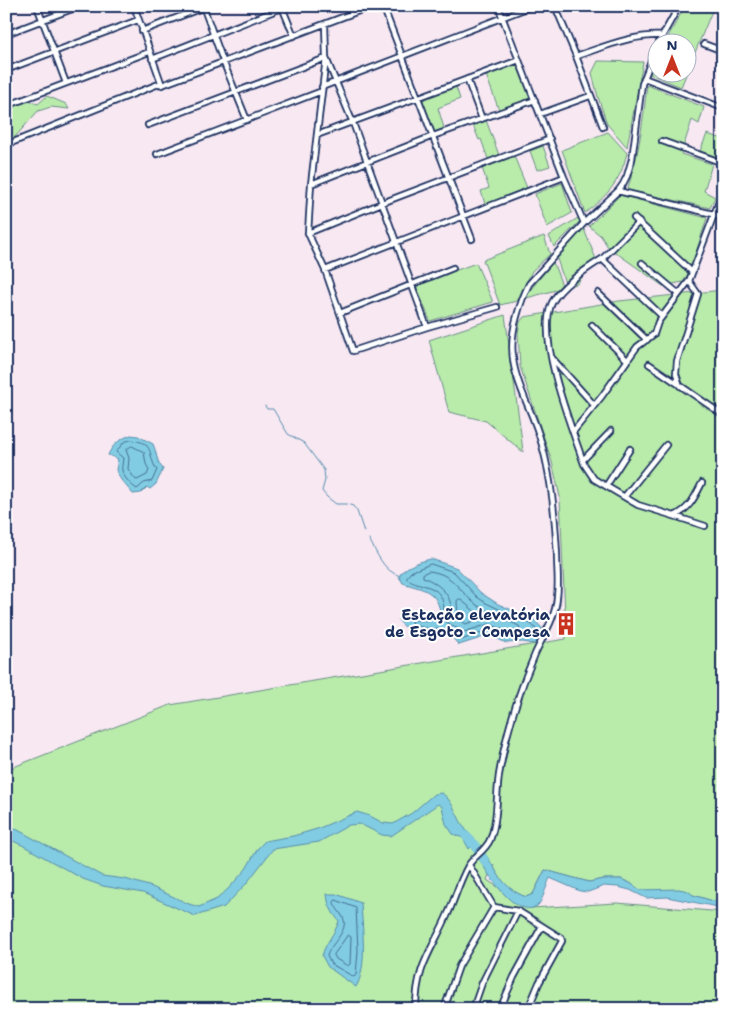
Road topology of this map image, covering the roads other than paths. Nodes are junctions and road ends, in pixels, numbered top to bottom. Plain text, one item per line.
1 (37, 6) edge
2 (80, 6) edge
3 (134, 6) edge
4 (372, 6) edge
5 (383, 6) edge
6 (498, 6) edge
7 (532, 6) edge
8 (555, 6) edge
9 (680, 6) edge
10 (205, 7) edge
11 (283, 7) edge
12 (358, 9) edge
13 (503, 18) junction
14 (138, 20) junction
15 (42, 21) junction
16 (325, 24) junction
17 (142, 31) junction
18 (665, 32) edge
19 (6, 34) edge
20 (214, 36) junction
21 (294, 36) junction
22 (646, 37) edge
23 (704, 44) dead end
24 (723, 51) edge
25 (54, 52) junction
26 (149, 52) junction
27 (402, 56) junction
28 (576, 56) junction
29 (326, 58) junction
30 (152, 59) junction
31 (519, 60) junction
32 (223, 61) junction
33 (6, 70) edge
34 (646, 73) edge
35 (644, 78) junction
36 (467, 79) junction
37 (336, 82) junction
38 (66, 83) junction
39 (162, 84) junction
40 (322, 89) junction
41 (235, 93) junction
42 (590, 96) junction
43 (418, 97) junction
44 (534, 100) junction
45 (6, 106) edge
46 (723, 108) edge
47 (540, 114) junction
48 (482, 119) junction
49 (247, 120) junction
50 (353, 123) junction
51 (148, 125) dead end
52 (603, 127) dead end
53 (317, 135) junction
54 (433, 136) junction
55 (550, 139) junction
56 (662, 141) dead end
57 (6, 145) edge
58 (157, 154) dead end
59 (367, 162) junction
60 (723, 163) edge
61 (564, 176) junction
62 (448, 178) junction
63 (310, 184) junction
64 (618, 191) junction
65 (723, 191) edge
66 (382, 203) junction
67 (713, 214) junction
68 (464, 216) junction
69 (634, 218) dead end
70 (723, 218) edge
71 (639, 222) junction
72 (584, 223) junction
73 (308, 233) junction
74 (472, 239) dead end
75 (396, 241) junction
76 (602, 259) junction
77 (642, 263) dead end
78 (452, 268) dead end
79 (325, 270) junction
80 (692, 272) junction
81 (689, 281) junction
82 (412, 284) junction
83 (598, 293) dead end
84 (679, 294) junction
85 (497, 307) dead end
86 (340, 313) junction
87 (662, 316) junction
88 (592, 325) dead end
89 (427, 327) junction
90 (647, 340) junction
91 (550, 356) junction
92 (627, 360) junction
93 (649, 364) dead end
94 (680, 386) junction
95 (594, 405) junction
96 (723, 415) edge
97 (612, 431) dead end
98 (573, 432) junction
99 (666, 445) dead end
100 (630, 449) dead end
101 (583, 460) junction
102 (702, 483) dead end
103 (606, 486) junction
104 (625, 496) junction
105 (674, 516) junction
106 (705, 526) dead end
107 (469, 864) junction
108 (494, 907) junction
109 (518, 911) junction
110 (542, 926) junction
111 (416, 1009) edge
112 (444, 1009) edge
113 (473, 1009) edge
114 (500, 1009) edge
115 (528, 1009) edge

1 - 15 street
2 - 15 street
3 - 14 street
4 - 12 street
5 - 27 street
6 - 13 street
7 - 13 street
8 - 28 street
9 - 18 street
10 - 17 street
10 - 20 street
11 - 20 street
11 - 21 street
12 - 16 street
13 - 27 street
13 - 31 street
14 - 17 street
14 - 25 street
15 - 19 street
15 - 25 street
16 - 21 street
16 - 29 street
17 - 26 street
20 - 30 street
20 - 32 street
21 - 32 street
22 - 28 street
23 - 24 street
25 - 33 street
25 - 38 street
26 - 30 street
26 - 38 street
27 - 37 street
27 - 43 street
28 - 42 street
29 - 37 street
29 - 40 street
29 - 41 street
30 - 39 street
31 - 36 street
31 - 44 street
32 - 39 street
32 - 41 street
34 - 35 street
35 - 46 street
35 - 64 street
36 - 43 street
36 - 48 street
37 - 40 street
37 - 50 street
38 - 45 street
39 - 57 street
40 - 49 street
40 - 53 street
41 - 49 street
41 - 51 street
42 - 47 street
42 - 52 street
43 - 50 street
43 - 54 street
44 - 47 street
44 - 48 street
47 - 55 street
48 - 54 street
49 - 58 street
50 - 53 street
50 - 59 street
53 - 63 street
54 - 59 street
54 - 62 street
55 - 61 street
55 - 62 street
56 - 60 street
59 - 63 street
59 - 66 street
61 - 68 street
61 - 72 street
62 - 66 street
62 - 68 street
63 - 73 street
64 - 67 street
64 - 72 street
65 - 67 street
66 - 73 street
66 - 75 street
67 - 70 street
67 - 80 street
68 - 74 street
68 - 75 street
69 - 71 street
71 - 76 street
71 - 80 street
72 - 107 street
73 - 79 street
75 - 79 street
75 - 82 street
76 - 87 street
76 - 91 street
77 - 84 street
78 - 82 street
79 - 86 street
80 - 81 street
81 - 84 street
81 - 94 street
82 - 86 street
82 - 89 street
83 - 90 street
84 - 87 street
85 - 89 street
86 - 89 street
87 - 90 street
88 - 92 street
90 - 92 street
91 - 95 street
91 - 98 street
92 - 95 street
93 - 94 street
94 - 96 street
95 - 98 street
97 - 101 street
98 - 101 street
99 - 104 street
100 - 103 street
101 - 103 street
102 - 105 street
103 - 104 street
104 - 105 street
105 - 106 street
107 - 108 street
107 - 111 street
108 - 109 street
108 - 112 street
109 - 110 street
109 - 113 street
110 - 114 street
110 - 115 street

